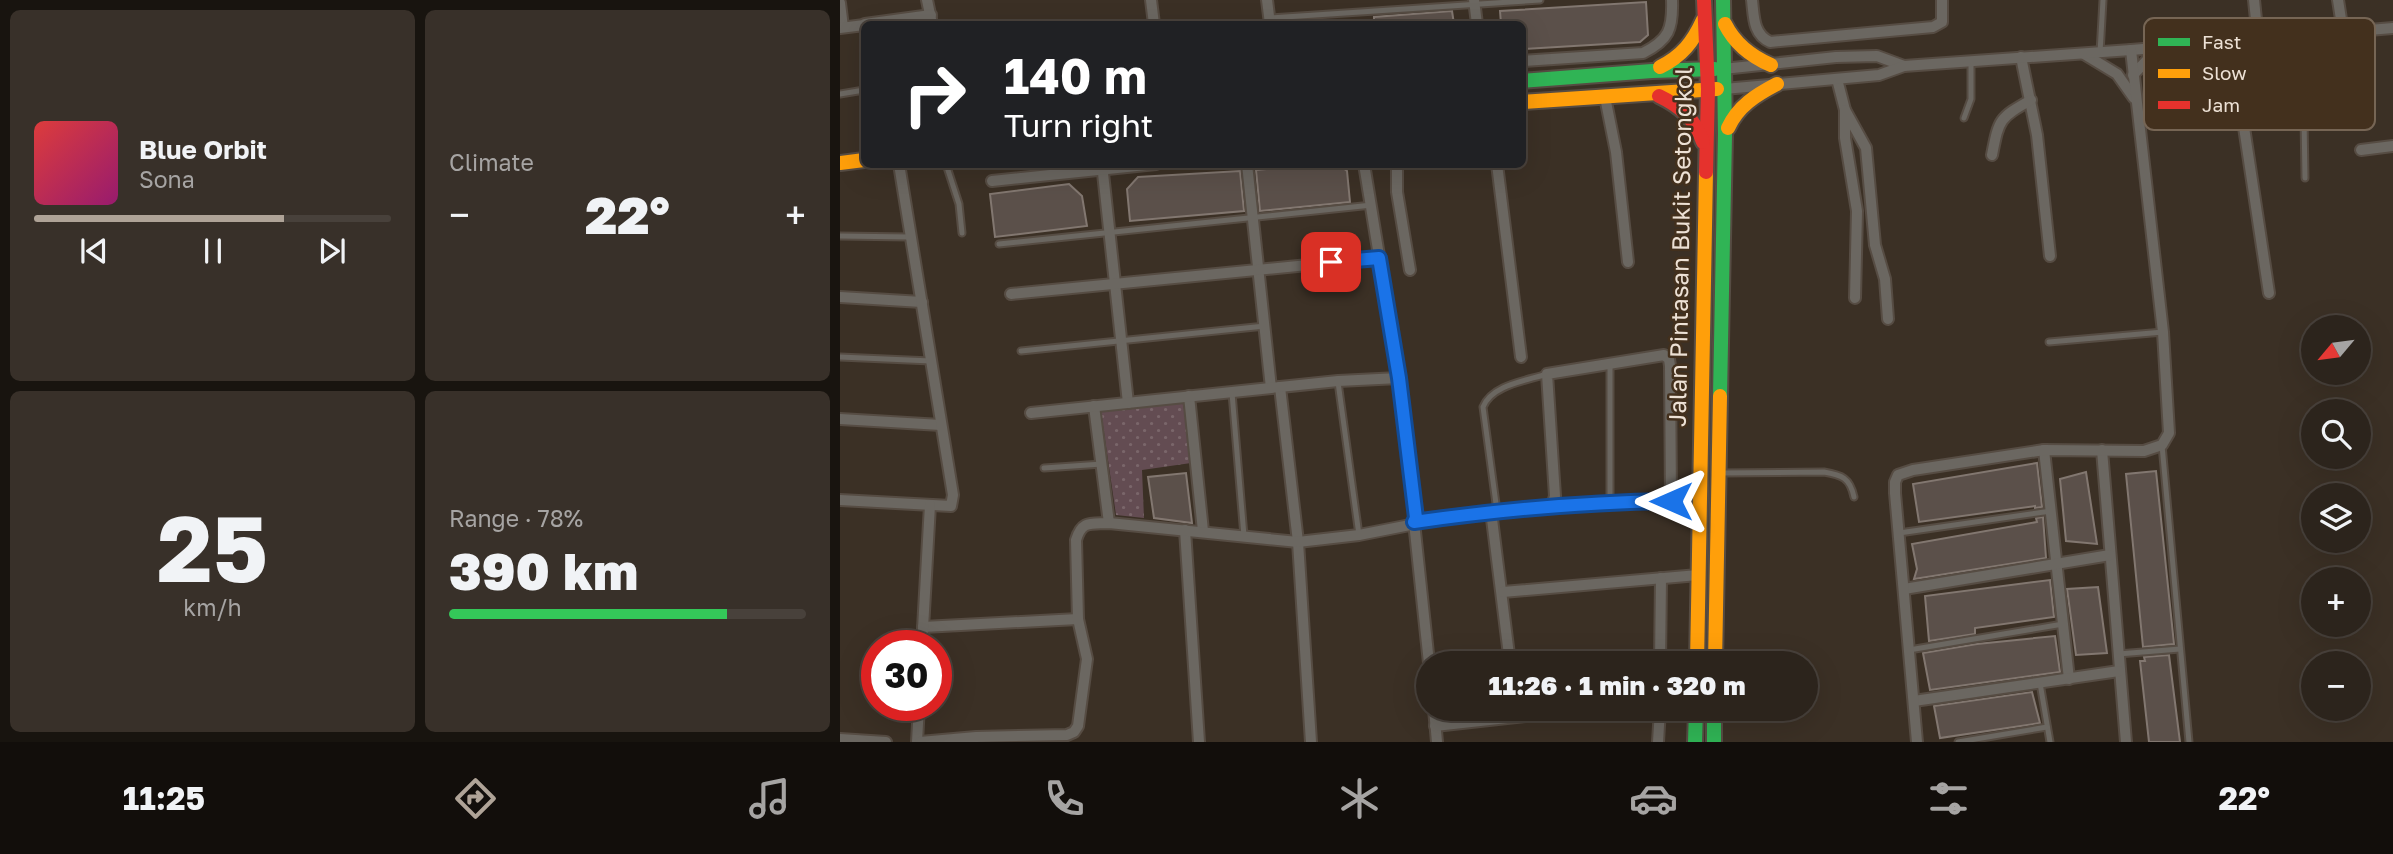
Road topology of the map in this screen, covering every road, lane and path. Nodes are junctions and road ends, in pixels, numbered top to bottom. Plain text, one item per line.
1 (927, 0) edge
2 (1151, 0) edge
3 (1267, 0) edge
4 (1540, 0) edge
5 (1672, 0) edge
6 (1704, 0) edge
7 (1723, 0) edge
8 (1752, 0) edge
9 (1942, 0) edge
10 (2103, 0) edge
11 (2254, 0) edge
12 (2338, 0) edge
13 (1474, 2) edge
14 (840, 3) edge
15 (1704, 16) junction
16 (2256, 18) edge
17 (2341, 18) edge
18 (1723, 19) junction
19 (931, 20) edge
20 (1154, 21) edge
21 (1269, 21) edge
22 (1477, 21) edge
23 (861, 25) edge
24 (842, 28) edge
25 (2393, 28) edge
26 (2375, 29) edge
27 (2144, 49) edge
28 (2131, 50) junction
29 (2100, 53) junction
30 (2084, 54) junction
31 (2021, 57) junction
32 (1526, 61) edge
33 (1971, 62) junction
34 (2144, 63) edge
35 (1771, 65) junction
36 (1904, 66) junction
37 (1707, 69) junction
38 (1723, 69) junction
39 (1652, 71) junction
40 (2133, 75) junction
41 (1837, 79) junction
42 (1526, 81) edge
43 (1777, 84) junction
44 (1708, 89) junction
45 (1724, 89) junction
46 (861, 90) edge
47 (840, 94) edge
48 (1654, 95) junction
49 (1605, 97) junction
50 (2031, 100) junction
51 (2136, 100) junction
52 (1526, 102) edge
53 (1845, 110) junction
54 (1964, 118) dead end
55 (2244, 130) edge
56 (2304, 130) edge
57 (1725, 134) junction
58 (2393, 146) edge
59 (2361, 150) dead end
60 (1992, 155) dead end
61 (861, 160) edge
62 (1706, 161) junction
63 (840, 163) edge
64 (900, 168) edge
65 (947, 168) edge
66 (1095, 168) edge
67 (1103, 168) edge
68 (1247, 168) edge
69 (1365, 168) edge
70 (1397, 168) edge
71 (1497, 168) edge
72 (2305, 178) dead end
73 (992, 181) dead end
74 (1371, 205) junction
75 (1253, 218) junction
76 (962, 233) dead end
77 (1110, 233) junction
78 (840, 236) edge
79 (912, 237) junction
80 (999, 244) dead end
81 (2050, 256) dead end
82 (1379, 258) junction
83 (1628, 262) dead end
84 (1258, 269) junction
85 (1410, 270) dead end
86 (1115, 284) junction
87 (2269, 293) dead end
88 (1011, 294) dead end
89 (840, 297) edge
90 (1855, 298) dead end
91 (922, 302) junction
92 (1888, 319) dead end
93 (1265, 326) junction
94 (2163, 332) junction
95 (1121, 341) junction
96 (2049, 342) dead end
97 (1021, 351) dead end
98 (840, 357) edge
99 (1521, 357) dead end
100 (933, 361) junction
101 (1610, 364) junction
102 (1547, 374) junction
103 (1399, 378) junction
104 (1338, 381) junction
105 (1276, 387) junction
106 (1232, 392) junction
107 (1189, 396) junction
108 (1128, 403) junction
109 (1094, 406) junction
110 (1031, 413) dead end
111 (840, 419) edge
112 (941, 425) junction
113 (2162, 445) junction
114 (2044, 450) junction
115 (2102, 450) junction
116 (1102, 464) junction
117 (1044, 468) dead end
118 (1718, 473) junction
119 (1854, 497) dead end
120 (840, 500) edge
121 (1671, 501) junction
122 (1700, 501) junction
123 (1610, 502) junction
124 (930, 505) junction
125 (1552, 506) junction
126 (1494, 511) junction
127 (2051, 511) junction
128 (1414, 522) junction
129 (1110, 523) junction
130 (1185, 530) junction
131 (1203, 531) junction
132 (1899, 533) junction
133 (1359, 535) junction
134 (1244, 536) junction
135 (1298, 542) junction
136 (2109, 555) junction
137 (2056, 564) junction
138 (1698, 575) junction
139 (1661, 578) junction
140 (1904, 589) junction
141 (1503, 592) junction
142 (1078, 619) junction
143 (2063, 624) junction
144 (923, 627) junction
145 (923, 630) edge
146 (2180, 649) junction
147 (1909, 650) junction
148 (1428, 651) edge
149 (1509, 651) edge
150 (1660, 651) edge
151 (1697, 651) edge
152 (1715, 651) edge
153 (2118, 654) junction
154 (2119, 671) junction
155 (2069, 679) junction
156 (2040, 683) junction
157 (1914, 701) junction
158 (919, 721) edge
159 (1435, 721) edge
160 (1467, 721) edge
161 (1659, 721) edge
162 (1696, 721) edge
163 (1714, 721) edge
164 (1436, 726) junction
165 (2047, 727) junction
166 (840, 739) edge
167 (886, 742) edge
168 (918, 742) edge
169 (1199, 742) edge
170 (1311, 742) edge
171 (1437, 742) edge
172 (1658, 742) edge
173 (1695, 742) edge
174 (1714, 742) edge
175 (1917, 742) edge
176 (1958, 742) edge
177 (2050, 742) edge
178 (2126, 742) edge
179 (2189, 742) edge

1 - 19 street
2 - 20 street
3 - 21 street
4 - 13 lane
5 - 32 street
6 - 15 main road, Jalan Pintasan Bukit Setongkol
7 - 18 main road, Jalan Pintasan Bukit Setongkol
8 - 9 street
10 - 29 lane
11 - 16 street
12 - 17 street
13 - 21 lane
13 - 22 street
14 - 24 street
15 - 37 main road, Jalan Pintasan Bukit Setongkol
15 - 39 main road
18 - 35 main road
18 - 38 main road, Jalan Pintasan Bukit Setongkol
23 - 24 street
25 - 26 street
27 - 28 street
28 - 29 street
28 - 40 street
29 - 30 street
30 - 31 street
30 - 51 street
31 - 33 street
31 - 50 street
33 - 36 street
33 - 54 lane
34 - 40 street
35 - 36 street
35 - 38 street
36 - 41 street
37 - 38 main road
37 - 39 main road
37 - 44 main road, Jalan Pintasan Bukit Setongkol
38 - 45 main road, Jalan Pintasan Bukit Setongkol
39 - 42 main road
40 - 51 street
41 - 43 street
41 - 53 street
43 - 45 street
43 - 57 main road
44 - 45 main road
44 - 48 main road
44 - 62 main road, Jalan Pintasan Bukit Setongkol
45 - 57 main road, Jalan Pintasan Bukit Setongkol
46 - 47 lane
48 - 49 main road
48 - 62 main road
49 - 52 main road
49 - 83 street
50 - 60 street
50 - 81 street
51 - 94 street
53 - 90 street
53 - 92 street
55 - 87 street
56 - 72 lane
57 - 118 main road, Jalan Pintasan Bukit Setongkol
58 - 59 street
61 - 63 main road
62 - 122 main road, Jalan Pintasan Bukit Setongkol
64 - 79 street
65 - 76 lane
66 - 73 street
67 - 77 street
68 - 75 street
69 - 74 street
70 - 85 street
71 - 99 street
74 - 75 lane
74 - 82 street
75 - 77 lane
75 - 84 street
77 - 80 lane
77 - 86 street
78 - 79 lane
79 - 91 street
82 - 84 street
82 - 103 street
84 - 86 street
84 - 93 street
86 - 88 street
86 - 95 street
89 - 91 street
91 - 100 street
93 - 95 lane
93 - 105 street
94 - 96 lane
94 - 113 street
95 - 97 lane
95 - 108 street
98 - 100 lane
100 - 112 street
101 - 102 street
101 - 121 street
101 - 123 lane
102 - 125 street
102 - 126 lane
103 - 104 street
103 - 128 street
104 - 105 street
104 - 133 lane
105 - 106 street
105 - 135 street
106 - 107 street
106 - 134 lane
107 - 108 street
107 - 131 street
108 - 109 street
109 - 110 street
109 - 116 street
111 - 112 street
112 - 124 street
113 - 115 street
113 - 146 lane
114 - 115 street
114 - 127 street
114 - 132 street
115 - 136 street
116 - 117 lane
116 - 129 street
118 - 119 lane
118 - 152 main road, Jalan Pintasan Bukit Setongkol
120 - 124 street
121 - 122 street
121 - 123 street
122 - 138 main road, Jalan Pintasan Bukit Setongkol
123 - 125 street
124 - 144 street
125 - 126 street
126 - 128 street
126 - 141 street
127 - 132 lane
127 - 137 street
128 - 133 street
128 - 148 street
129 - 130 street
129 - 142 street
130 - 131 street
130 - 169 street
131 - 134 street
132 - 140 street
133 - 135 street
134 - 135 street
135 - 170 street
136 - 137 street
136 - 153 street
137 - 140 street
137 - 143 street
138 - 139 street
138 - 151 main road, Jalan Pintasan Bukit Setongkol
139 - 141 street
139 - 150 street
140 - 147 street
141 - 149 street
142 - 144 street
142 - 168 street
143 - 147 lane
143 - 155 street
144 - 145 street
146 - 153 lane
146 - 179 lane
147 - 157 street
153 - 154 street
154 - 155 street
154 - 178 street
155 - 156 street
156 - 157 street
156 - 165 lane
157 - 175 street
158 - 168 street
159 - 164 street
160 - 164 street
161 - 172 street
162 - 173 main road
163 - 174 main road
164 - 171 street
165 - 176 lane
165 - 177 lane
166 - 167 street

